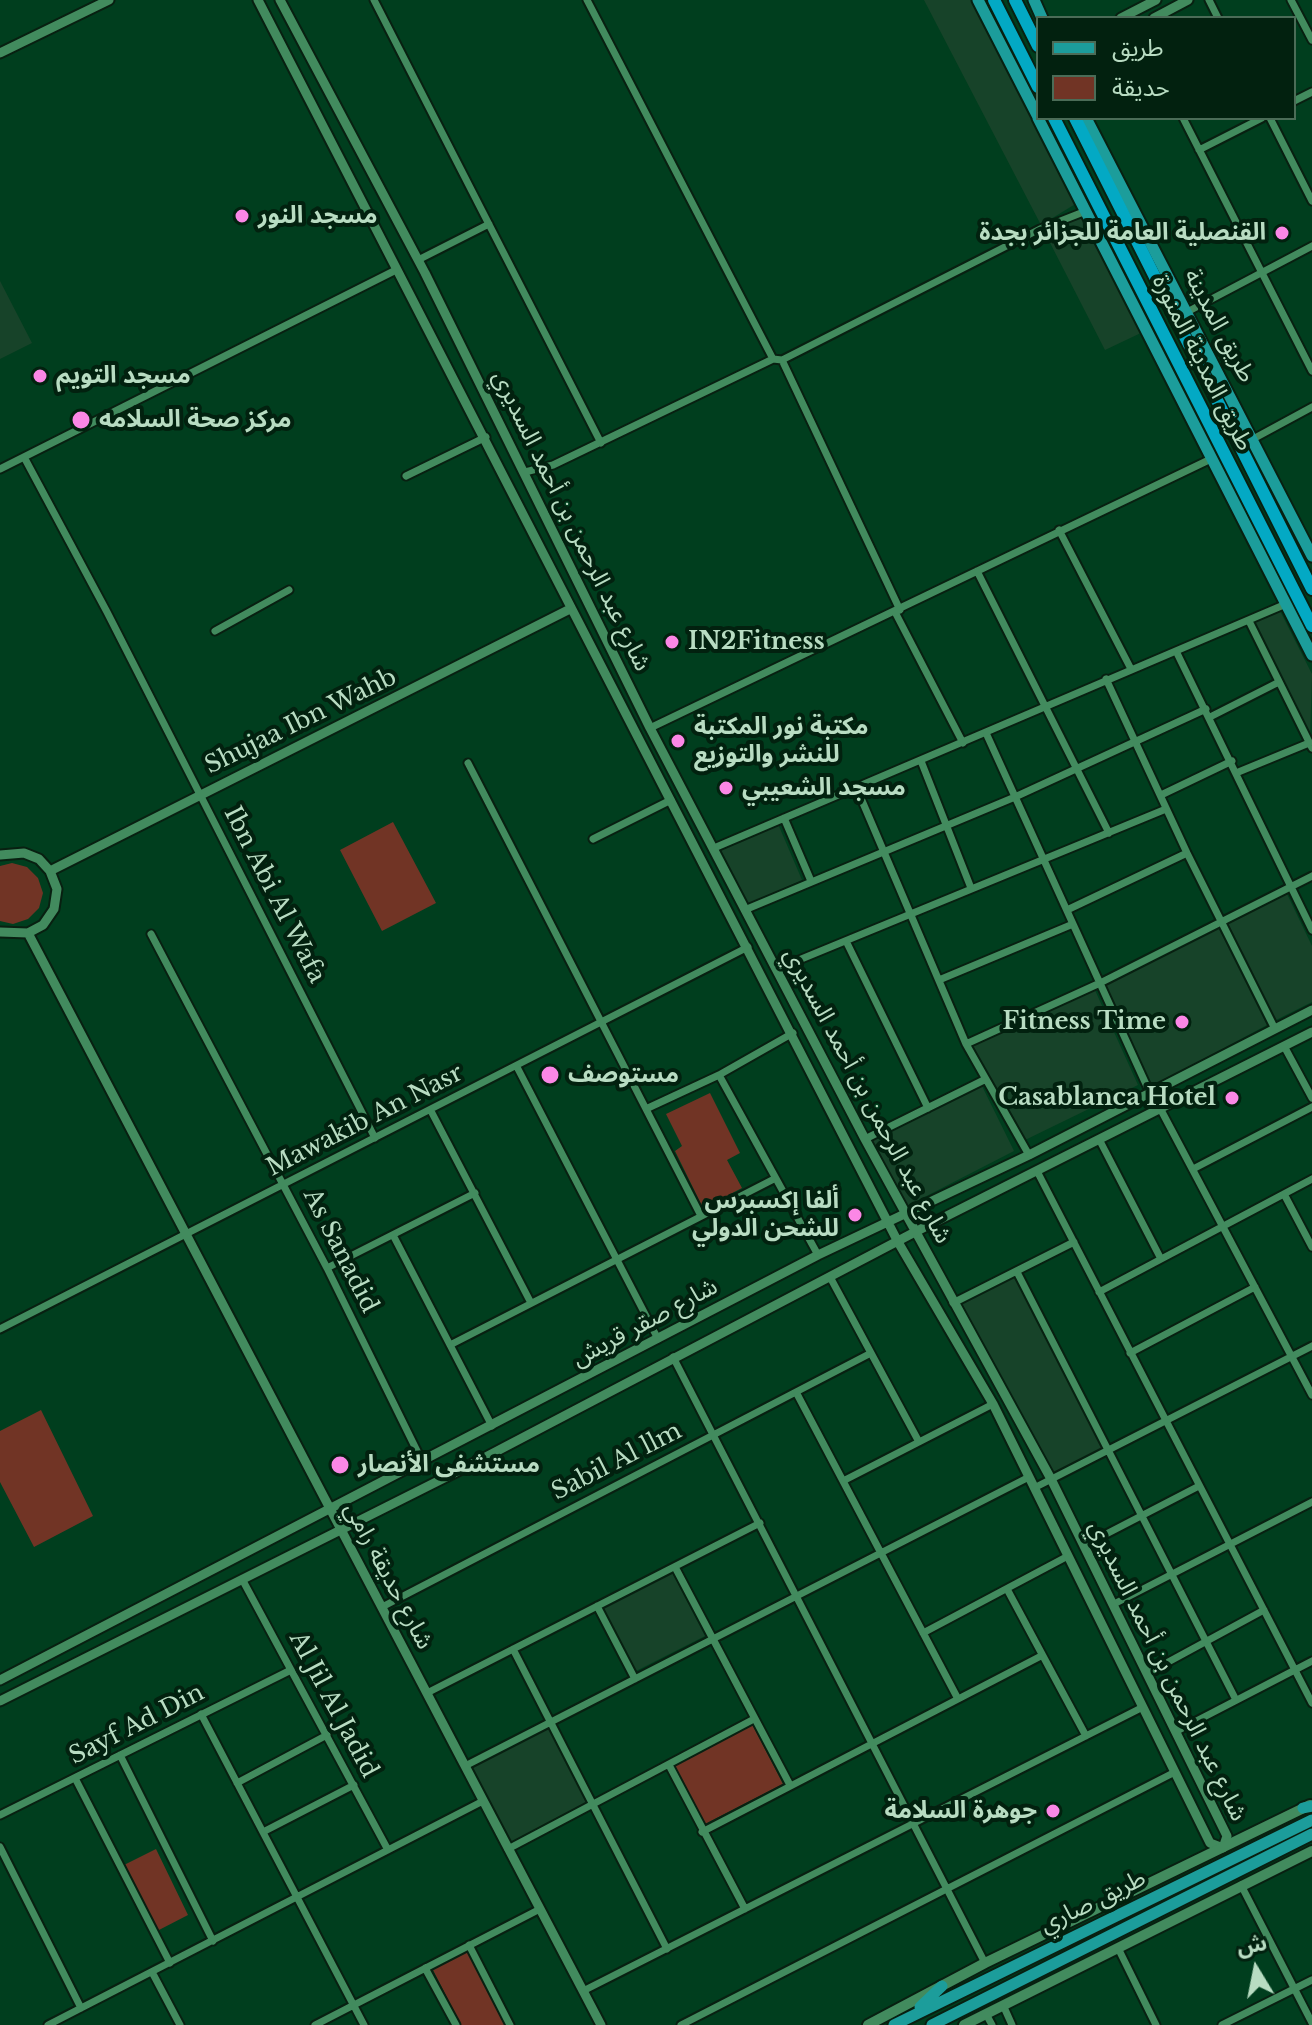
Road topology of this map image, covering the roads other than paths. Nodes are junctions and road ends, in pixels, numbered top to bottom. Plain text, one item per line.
1 (109, 0) edge
2 (258, 0) edge
3 (280, 0) edge
4 (374, 0) edge
5 (587, 0) edge
6 (978, 0) edge
7 (992, 0) edge
8 (1018, 0) edge
9 (1156, 0) edge
10 (1188, 0) edge
11 (1291, 0) edge
12 (1170, 4) edge
13 (1125, 16) edge
14 (1036, 40) edge
15 (1312, 40) edge
16 (0, 53) edge
17 (1036, 83) edge
18 (1036, 114) edge
19 (1039, 120) edge
20 (1055, 120) edge
21 (1076, 120) edge
22 (1087, 120) edge
23 (1184, 120) edge
24 (1258, 120) edge
25 (1271, 120) edge
26 (1199, 150) junction
27 (1312, 201) edge
28 (1086, 211) junction
29 (489, 224) junction
30 (1108, 227) junction
31 (1312, 246) edge
32 (418, 260) junction
33 (396, 270) junction
34 (1262, 273) junction
35 (1187, 312) junction
36 (1193, 352) junction
37 (777, 359) junction
38 (471, 365) junction
39 (1312, 371) edge
40 (453, 376) junction
41 (1184, 403) junction
42 (1312, 407) edge
43 (486, 437) junction
44 (1253, 439) junction
45 (601, 443) junction
46 (24, 457) junction
47 (1262, 457) junction
48 (1213, 458) junction
49 (0, 469) edge
50 (525, 472) junction
51 (406, 476) dead end
52 (1059, 530) junction
53 (1312, 556) edge
54 (977, 571) junction
55 (1312, 589) edge
56 (289, 590) dead end
57 (1286, 604) junction
58 (570, 609) junction
59 (897, 611) junction
60 (1249, 621) junction
61 (1312, 626) edge
62 (215, 631) dead end
63 (1176, 651) junction
64 (1312, 655) edge
65 (1131, 669) junction
66 (1106, 679) junction
67 (1279, 682) junction
68 (1045, 707) junction
69 (1208, 713) junction
70 (650, 728) junction
71 (986, 733) junction
72 (1136, 742) junction
73 (963, 743) junction
74 (1311, 746) edge
75 (921, 761) junction
76 (1232, 761) junction
77 (468, 763) dead end
78 (1077, 769) junction
79 (1236, 773) junction
80 (857, 789) junction
81 (201, 795) junction
82 (1161, 795) junction
83 (1015, 797) junction
84 (671, 800) junction
85 (1166, 809) junction
86 (784, 818) junction
87 (945, 825) junction
88 (1109, 833) junction
89 (593, 839) dead end
90 (714, 848) junction
91 (882, 850) junction
92 (1187, 853) junction
93 (0, 855) edge
94 (1044, 860) junction
95 (50, 871) junction
96 (1312, 876) edge
97 (811, 881) junction
98 (1291, 887) junction
99 (971, 888) junction
100 (747, 909) junction
101 (1067, 910) junction
102 (908, 913) junction
103 (1221, 922) junction
104 (1073, 924) junction
105 (1312, 930) edge
106 (0, 932) edge
107 (28, 933) junction
108 (151, 934) dead end
109 (846, 941) junction
110 (748, 947) junction
111 (777, 969) junction
112 (939, 980) junction
113 (1100, 983) junction
114 (1312, 1010) edge
115 (601, 1024) junction
116 (1275, 1029) junction
117 (1312, 1032) edge
118 (793, 1033) junction
119 (966, 1044) junction
120 (1284, 1046) junction
121 (517, 1067) junction
122 (719, 1075) junction
123 (984, 1080) junction
124 (1150, 1093) junction
125 (1312, 1098) edge
126 (1312, 1107) edge
127 (648, 1108) junction
128 (928, 1108) junction
129 (1118, 1110) junction
130 (1161, 1110) junction
131 (431, 1111) junction
132 (1128, 1127) junction
133 (375, 1138) junction
134 (865, 1139) junction
135 (1100, 1141) junction
136 (1029, 1155) junction
137 (1193, 1169) junction
138 (1038, 1173) junction
139 (774, 1179) junction
140 (1312, 1179) edge
141 (283, 1185) junction
142 (475, 1193) junction
143 (1284, 1194) junction
144 (700, 1214) junction
145 (905, 1215) junction
146 (889, 1224) junction
147 (1223, 1226) junction
148 (185, 1232) junction
149 (915, 1232) junction
150 (393, 1235) junction
151 (898, 1242) junction
152 (1074, 1242) junction
153 (1312, 1247) edge
154 (818, 1255) junction
155 (616, 1259) junction
156 (1161, 1259) junction
157 (327, 1268) junction
158 (1017, 1272) junction
159 (830, 1277) junction
160 (1255, 1287) junction
161 (1099, 1292) junction
162 (531, 1303) junction
163 (953, 1303) junction
164 (0, 1329) edge
165 (658, 1339) junction
166 (450, 1345) junction
167 (1312, 1346) edge
168 (871, 1353) junction
169 (1130, 1353) junction
170 (1292, 1356) junction
171 (673, 1357) junction
172 (796, 1392) junction
173 (1312, 1395) edge
174 (993, 1404) junction
175 (1165, 1421) junction
176 (492, 1426) junction
177 (715, 1434) junction
178 (919, 1442) junction
179 (1109, 1449) junction
180 (422, 1461) junction
181 (1029, 1477) junction
182 (1051, 1479) junction
183 (843, 1481) junction
184 (1199, 1486) junction
185 (1034, 1488) junction
186 (1312, 1502) edge
187 (331, 1510) junction
188 (1143, 1515) junction
189 (760, 1523) junction
190 (340, 1528) junction
191 (1085, 1545) junction
192 (1230, 1545) junction
193 (881, 1553) junction
194 (1068, 1556) junction
195 (675, 1567) junction
196 (1172, 1574) junction
197 (242, 1579) junction
198 (1007, 1589) junction
199 (797, 1596) junction
200 (1114, 1604) junction
201 (597, 1606) junction
202 (382, 1607) junction
203 (1264, 1610) junction
204 (923, 1633) junction
205 (712, 1639) junction
206 (1206, 1641) junction
207 (513, 1649) junction
208 (1041, 1656) junction
209 (1312, 1661) edge
210 (1295, 1669) junction
211 (291, 1670) junction
212 (1148, 1673) junction
213 (635, 1679) junction
214 (0, 1680) edge
215 (427, 1693) junction
216 (958, 1699) junction
217 (1236, 1700) junction
218 (0, 1701) edge
219 (1312, 1703) edge
220 (1143, 1707) junction
221 (201, 1714) junction
222 (754, 1719) junction
223 (551, 1722) junction
224 (1177, 1731) junction
225 (327, 1735) junction
226 (1086, 1736) junction
227 (872, 1742) junction
228 (120, 1755) junction
229 (669, 1765) junction
230 (465, 1766) junction
231 (1175, 1772) junction
232 (75, 1778) junction
233 (237, 1783) junction
234 (354, 1785) junction
235 (790, 1785) junction
236 (1205, 1789) junction
237 (1188, 1798) junction
238 (483, 1801) junction
239 (593, 1804) junction
240 (1309, 1806) edge
241 (0, 1815) edge
242 (1312, 1820) edge
243 (914, 1823) junction
244 (263, 1832) junction
245 (702, 1832) junction
246 (1307, 1836) edge
247 (0, 1847) edge
248 (1223, 1848) junction
249 (508, 1849) junction
250 (388, 1850) junction
251 (1311, 1855) edge
252 (1241, 1885) junction
253 (947, 1889) junction
254 (297, 1897) junction
255 (540, 1909) junction
256 (745, 1909) junction
257 (213, 1941) junction
258 (469, 1945) junction
259 (1118, 1948) junction
260 (667, 1949) junction
261 (170, 1963) junction
262 (985, 1963) junction
263 (425, 1968) junction
264 (152, 1972) junction
265 (1312, 1980) edge
266 (942, 1986) junction
267 (1295, 1988) junction
268 (583, 1991) junction
269 (353, 2005) junction
270 (1003, 2005) junction
271 (81, 2008) junction
272 (986, 2014) junction
273 (909, 2017) junction
274 (1312, 2023) edge
275 (48, 2025) edge
276 (180, 2025) edge
277 (315, 2025) edge
278 (364, 2025) edge
279 (456, 2025) edge
280 (510, 2025) edge
281 (601, 2025) edge
282 (681, 2025) edge
283 (868, 2025) edge
284 (894, 2025) edge
285 (932, 2025) edge
286 (964, 2025) edge
287 (992, 2025) edge
288 (1012, 2025) edge
289 (1156, 2025) edge
290 (1222, 2025) edge

1 - 16 street
2 - 33 street, شارع عبد الرحمن بن أحمد السديري
3 - 32 street, شارع عبد الرحمن بن أحمد السديري
4 - 29 street
5 - 37 street
6 - 18 main road
7 - 17 highway
8 - 14 highway
9 - 13 street
10 - 12 street
11 - 15 street
19 - 28 main road
20 - 30 highway, طريق المدينة المنورة
21 - 36 highway, طريق المدينة المنورة
22 - 35 main road, طريق المدينة
23 - 26 street
24 - 26 street
25 - 27 street
26 - 34 street
28 - 37 street
28 - 41 main road
29 - 32 street
29 - 45 street
30 - 41 main road
30 - 61 highway, طريق المدينة المنورة
31 - 34 street
32 - 38 street, شارع عبد الرحمن بن أحمد السديري
33 - 40 street, شارع عبد الرحمن بن أحمد السديري
33 - 46 street
34 - 35 street
34 - 39 street
35 - 44 main road, طريق المدينة
36 - 47 main road
36 - 55 highway, طريق المدينة المنورة
37 - 45 street
37 - 59 street
38 - 40 street
38 - 50 street, شارع عبد الرحمن بن أحمد السديري
40 - 43 street, شارع عبد الرحمن بن أحمد السديري
41 - 48 main road
42 - 44 street
43 - 51 street
43 - 58 street, شارع عبد الرحمن بن أحمد السديري
44 - 47 main road, طريق المدينة
45 - 50 street
46 - 49 street
46 - 81 street, Ibn Abi Al Wafa
47 - 53 main road, طريق المدينة
48 - 52 street
48 - 57 main road
50 - 70 street, شارع عبد الرحمن بن أحمد السديري
52 - 54 street
52 - 65 street
54 - 59 street
54 - 68 street
56 - 62 street
57 - 60 street
57 - 64 main road
58 - 81 street, Shujaa Ibn Wahb
58 - 84 street, شارع عبد الرحمن بن أحمد السديري
59 - 70 street
59 - 73 street
60 - 63 street
60 - 67 street
63 - 65 street
63 - 69 street
65 - 66 street
66 - 68 street
66 - 72 street
67 - 69 street
67 - 74 street
68 - 71 street
68 - 78 street
69 - 72 street
69 - 76 street
70 - 90 street, شارع عبد الرحمن بن أحمد السديري
71 - 73 street
71 - 83 street
72 - 78 street
72 - 82 street
73 - 75 street
74 - 79 street
75 - 80 street
75 - 87 street
76 - 79 street
76 - 82 street
77 - 115 street
78 - 83 street
78 - 88 street
79 - 98 street
80 - 86 street
80 - 91 street
81 - 95 street, Shujaa Ibn Wahb
81 - 133 street, Ibn Abi Al Wafa
82 - 85 street
83 - 87 street
83 - 94 street
84 - 89 street
84 - 110 street, شارع عبد الرحمن بن أحمد السديري
85 - 88 street
85 - 92 street
86 - 90 street
86 - 97 street
87 - 91 street
87 - 99 street
88 - 94 street
90 - 100 street, شارع عبد الرحمن بن أحمد السديري
91 - 97 street
91 - 102 street
92 - 101 street
92 - 103 street
93 - 95 street
94 - 99 street
94 - 101 street
95 - 107 street
96 - 98 street
97 - 100 street
98 - 103 street
98 - 105 street
99 - 102 street
100 - 111 street, شارع عبد الرحمن بن أحمد السديري
101 - 104 street
102 - 109 street
102 - 112 street
103 - 113 street
103 - 116 street
104 - 112 street
104 - 113 street
106 - 107 street
107 - 148 street, شارع حديقة رامي
108 - 141 street, As Sanadid
109 - 111 street
109 - 128 street
110 - 115 street, Mawakib An Nasr
110 - 118 street, شارع عبد الرحمن بن أحمد السديري
111 - 134 street, شارع عبد الرحمن بن أحمد السديري
112 - 119 street
113 - 119 street
113 - 124 street
114 - 116 street, شارع صقر قريش
115 - 121 street, Mawakib An Nasr
115 - 127 street
116 - 124 street, شارع صقر قريش
117 - 120 street, شارع صقر قريش
118 - 122 street
118 - 146 street, شارع عبد الرحمن بن أحمد السديري
119 - 123 street
120 - 125 street
120 - 130 street, شارع صقر قريش
121 - 131 street, Mawakib An Nasr
121 - 155 street
122 - 127 street
122 - 139 street
123 - 128 street
123 - 136 street
124 - 129 street, شارع صقر قريش
126 - 137 street
127 - 144 street
128 - 134 street
129 - 132 street
129 - 136 street, شارع صقر قريش
130 - 132 street, شارع صقر قريش
130 - 137 street
131 - 133 street, Mawakib An Nasr
131 - 142 street
132 - 135 street, شارع صقر قريش
133 - 141 street, Mawakib An Nasr
134 - 145 street, شارع عبد الرحمن بن أحمد السديري
135 - 138 street, شارع صقر قريش
135 - 156 street
136 - 145 street, شارع صقر قريش
137 - 147 street
138 - 149 street, شارع صقر قريش
138 - 152 street
139 - 144 street
139 - 154 street
140 - 143 street
141 - 148 street, Mawakib An Nasr
141 - 157 street, As Sanadid
142 - 150 street
142 - 162 street
143 - 147 street
143 - 153 street
144 - 155 street
145 - 146 street, شارع صقر قريش
145 - 149 street, شارع عبد الرحمن بن أحمد السديري
146 - 151 street, شارع عبد الرحمن بن أحمد السديري
146 - 154 street, شارع صقر قريش
147 - 156 street
147 - 160 street
148 - 164 street, Mawakib An Nasr
148 - 187 street, شارع حديقة رامي
149 - 151 street, شارع صقر قريش
149 - 163 street, شارع عبد الرحمن بن أحمد السديري
150 - 157 street
150 - 166 street
151 - 159 street, شارع صقر قريش
151 - 174 street, شارع عبد الرحمن بن أحمد السديري
152 - 158 street
152 - 161 street
154 - 165 street, شارع صقر قريش
155 - 162 street
155 - 165 street
156 - 161 street
157 - 180 street, As Sanadid
158 - 163 street
158 - 179 street
159 - 168 street
159 - 171 street, شارع صقر قريش
160 - 169 street
160 - 170 street
161 - 169 street
162 - 166 street
163 - 182 street, شارع عبد الرحمن بن أحمد السديري
165 - 176 street, شارع صقر قريش
166 - 176 street
167 - 170 street
168 - 172 street, Sabil Al llm
168 - 178 street
169 - 175 street
170 - 173 street
170 - 175 street
171 - 177 street
171 - 190 street, شارع صقر قريش
172 - 177 street, Sabil Al llm
172 - 183 street
174 - 178 street
174 - 181 street, شارع عبد الرحمن بن أحمد السديري
175 - 179 street
175 - 184 street
176 - 180 street, شارع صقر قريش
177 - 189 street
177 - 202 street, Sabil Al llm
178 - 183 street
179 - 182 street
179 - 188 street
180 - 187 street, شارع صقر قريش
181 - 185 street, شارع عبد الرحمن بن أحمد السديري
181 - 193 street
182 - 185 street
182 - 191 street, شارع عبد الرحمن بن أحمد السديري
183 - 193 street
184 - 188 street
184 - 192 street
185 - 194 street, شارع عبد الرحمن بن أحمد السديري
186 - 192 street
187 - 190 street, شارع حديقة رامي
187 - 214 street, شارع صقر قريش
188 - 191 street
188 - 196 street
189 - 195 street
189 - 199 street
190 - 197 street, شارع صقر قريش
190 - 202 street, شارع حديقة رامي
191 - 200 street, شارع عبد الرحمن بن أحمد السديري
192 - 196 street
192 - 203 street
193 - 199 street
193 - 204 street
194 - 198 street
194 - 220 street, شارع عبد الرحمن بن أحمد السديري
195 - 201 street
195 - 205 street
196 - 200 street
196 - 206 street
197 - 211 street, Al Jil Al Jadid
197 - 218 street, شارع صقر قريش
198 - 204 street
198 - 208 street
199 - 205 street
199 - 227 street
200 - 212 street, شارع عبد الرحمن بن أحمد السديري
201 - 207 street
201 - 213 street
202 - 215 street, شارع حديقة رامي
203 - 206 street
203 - 210 street
204 - 216 street
205 - 213 street
205 - 222 street
206 - 212 street
206 - 217 street
207 - 215 street
207 - 223 street
208 - 216 street
208 - 226 street
209 - 210 street
210 - 217 street
210 - 219 street
211 - 221 street, Sayf Ad Din
211 - 225 street, Al Jil Al Jadid
212 - 224 street, شارع عبد الرحمن بن أحمد السديري
213 - 223 street
215 - 230 street, شارع حديقة رامي
216 - 227 street
217 - 224 street
220 - 226 street
220 - 231 street, شارع عبد الرحمن بن أحمد السديري
221 - 228 street, Sayf Ad Din
221 - 233 street
222 - 229 street
222 - 235 street
223 - 230 street
223 - 239 street
224 - 236 street, شارع عبد الرحمن بن أحمد السديري
225 - 233 street
225 - 234 street, Al Jil Al Jadid
226 - 243 street
227 - 235 street
227 - 243 street
228 - 232 street, Sayf Ad Din
228 - 257 street
229 - 239 street
229 - 245 street
230 - 238 street, شارع حديقة رامي
231 - 237 street, شارع عبد الرحمن بن أحمد السديري
231 - 253 street
232 - 241 street, Sayf Ad Din
232 - 261 street
233 - 244 street
234 - 244 street
234 - 250 street, Al Jil Al Jadid
235 - 245 street
236 - 237 street
236 - 248 street, شارع عبد الرحمن بن أحمد السديري
237 - 248 street, شارع عبد الرحمن بن أحمد السديري
238 - 249 street, شارع حديقة رامي
238 - 250 street
239 - 249 street
239 - 260 street
240 - 248 main road
242 - 273 main road, طريق صاري
243 - 253 street
243 - 256 street
244 - 254 street
245 - 256 street
246 - 251 street
246 - 285 main road, طريق صاري
247 - 271 street
248 - 262 main road
249 - 255 street, شارع حديقة رامي
250 - 254 street
251 - 252 main road
252 - 259 main road
252 - 267 street
253 - 262 street
253 - 282 street
254 - 257 street
254 - 269 street
255 - 258 street
255 - 268 street, شارع حديقة رامي
256 - 260 street
257 - 261 street
258 - 263 street
258 - 280 street
259 - 270 main road
259 - 289 street
260 - 268 street
261 - 264 street
262 - 266 main road
263 - 269 street
263 - 279 street
264 - 271 street
264 - 276 street
265 - 267 street
266 - 273 main road
266 - 283 main road
267 - 274 street
267 - 290 street
268 - 281 street, شارع حديقة رامي
269 - 277 street
269 - 278 street
270 - 272 main road
270 - 288 street
271 - 275 street
272 - 286 main road
272 - 287 street
273 - 284 main road, طريق صاري

